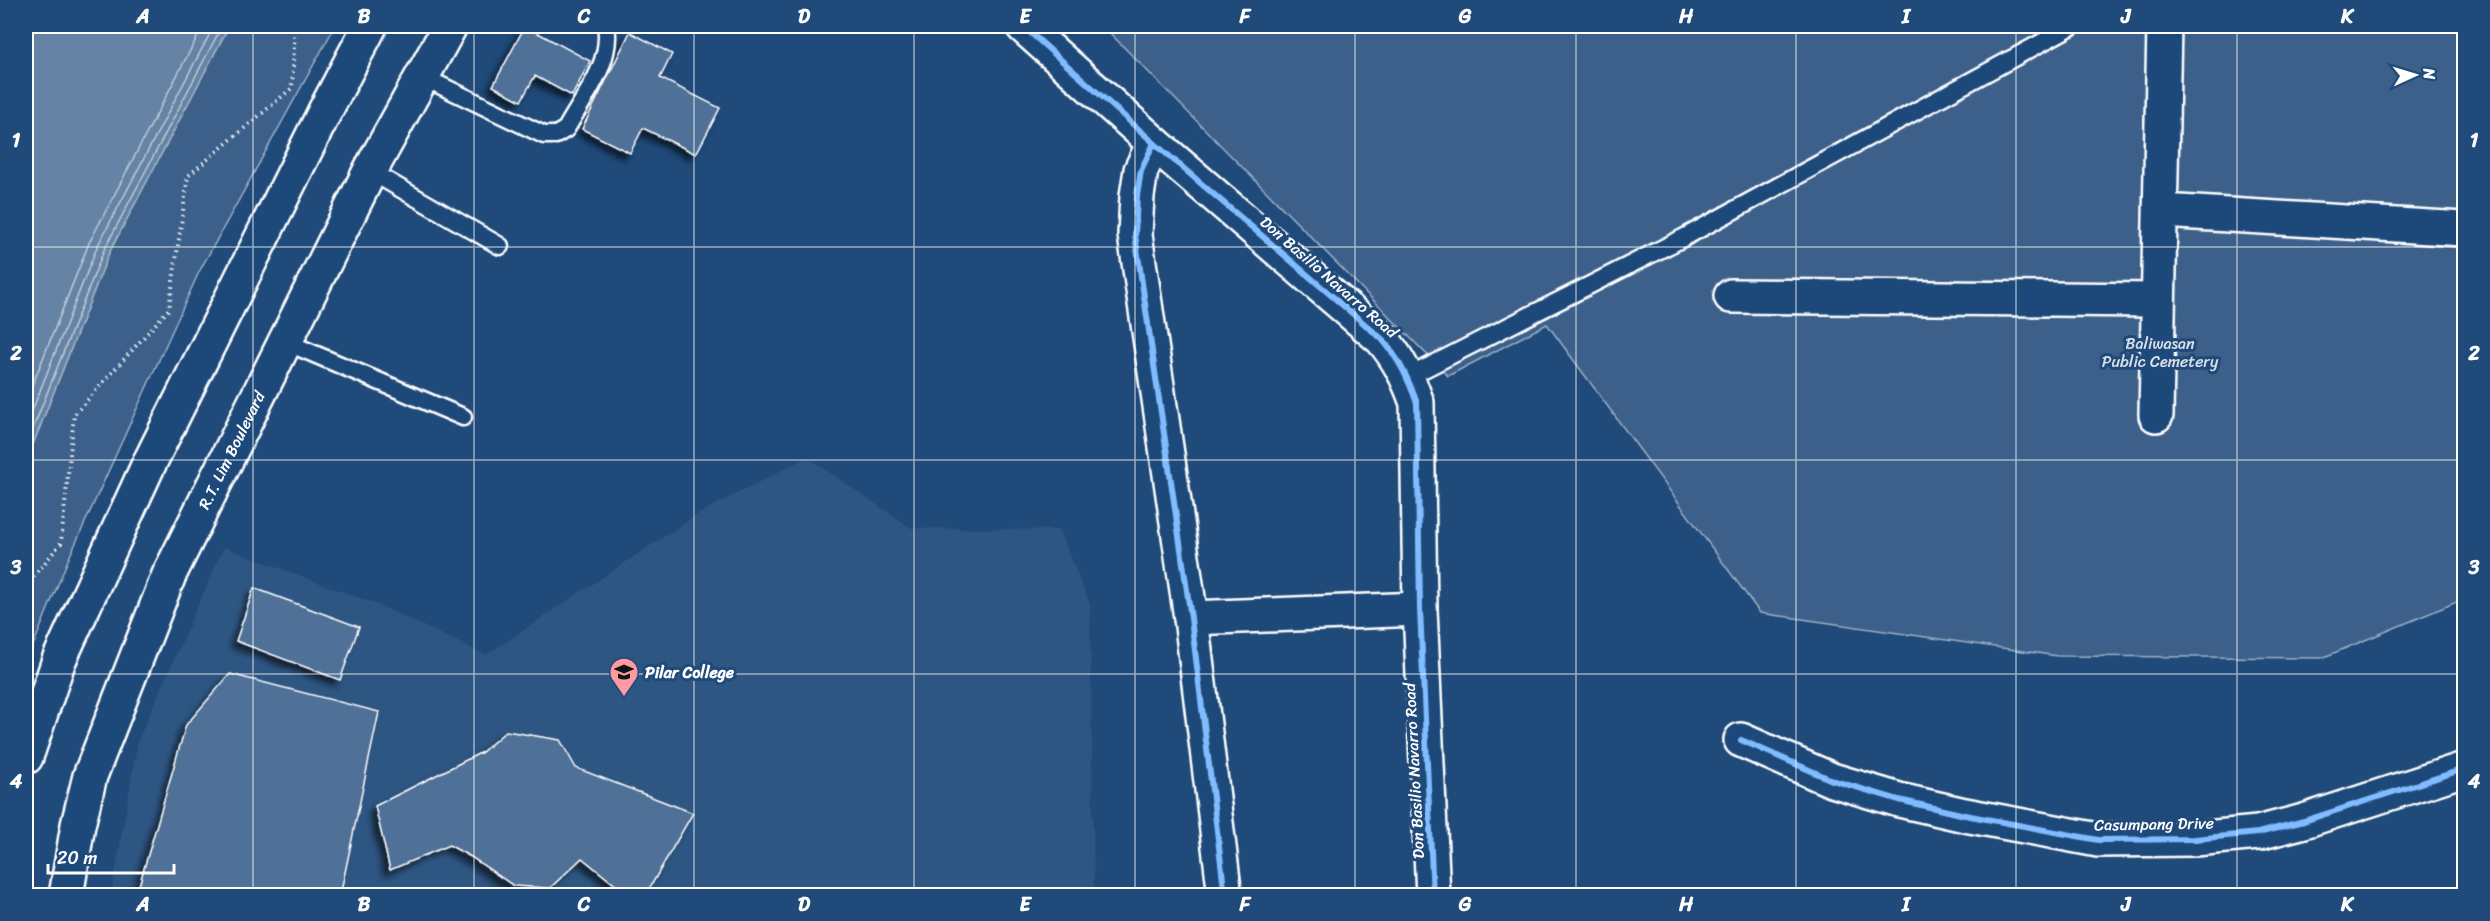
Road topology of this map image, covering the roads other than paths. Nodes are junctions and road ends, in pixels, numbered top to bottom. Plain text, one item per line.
1 (370, 26) edge
2 (450, 26) edge
3 (606, 26) edge
4 (1023, 26) edge
5 (2072, 26) edge
6 (2164, 26) edge
7 (423, 77) junction
8 (1154, 143) junction
9 (370, 171) junction
10 (2162, 211) junction
11 (2464, 229) edge
12 (500, 246) dead end
13 (1731, 296) dead end
14 (2157, 300) junction
15 (286, 342) junction
16 (1408, 378) junction
17 (2156, 415) dead end
18 (463, 417) dead end
19 (1420, 609) junction
20 (1191, 618) junction
21 (1741, 740) dead end
22 (26, 757) edge
23 (2464, 769) edge
24 (66, 896) edge
25 (1225, 896) edge
26 (1433, 896) edge

1 - 22 street
2 - 7 street, R.T. Lim Boulevard
3 - 7 lane
4 - 8 street, Don Basilio Navarro Road
5 - 16 lane
6 - 10 street
7 - 9 street, R.T. Lim Boulevard
8 - 16 street, Don Basilio Navarro Road
8 - 20 street
9 - 12 lane
9 - 15 street, R.T. Lim Boulevard
10 - 11 street
10 - 14 street
13 - 14 street
14 - 17 street
15 - 18 lane
15 - 24 street, R.T. Lim Boulevard
16 - 19 street, Don Basilio Navarro Road
19 - 20 street
19 - 26 street, Don Basilio Navarro Road
20 - 25 street
21 - 23 street, Casumpang Drive

